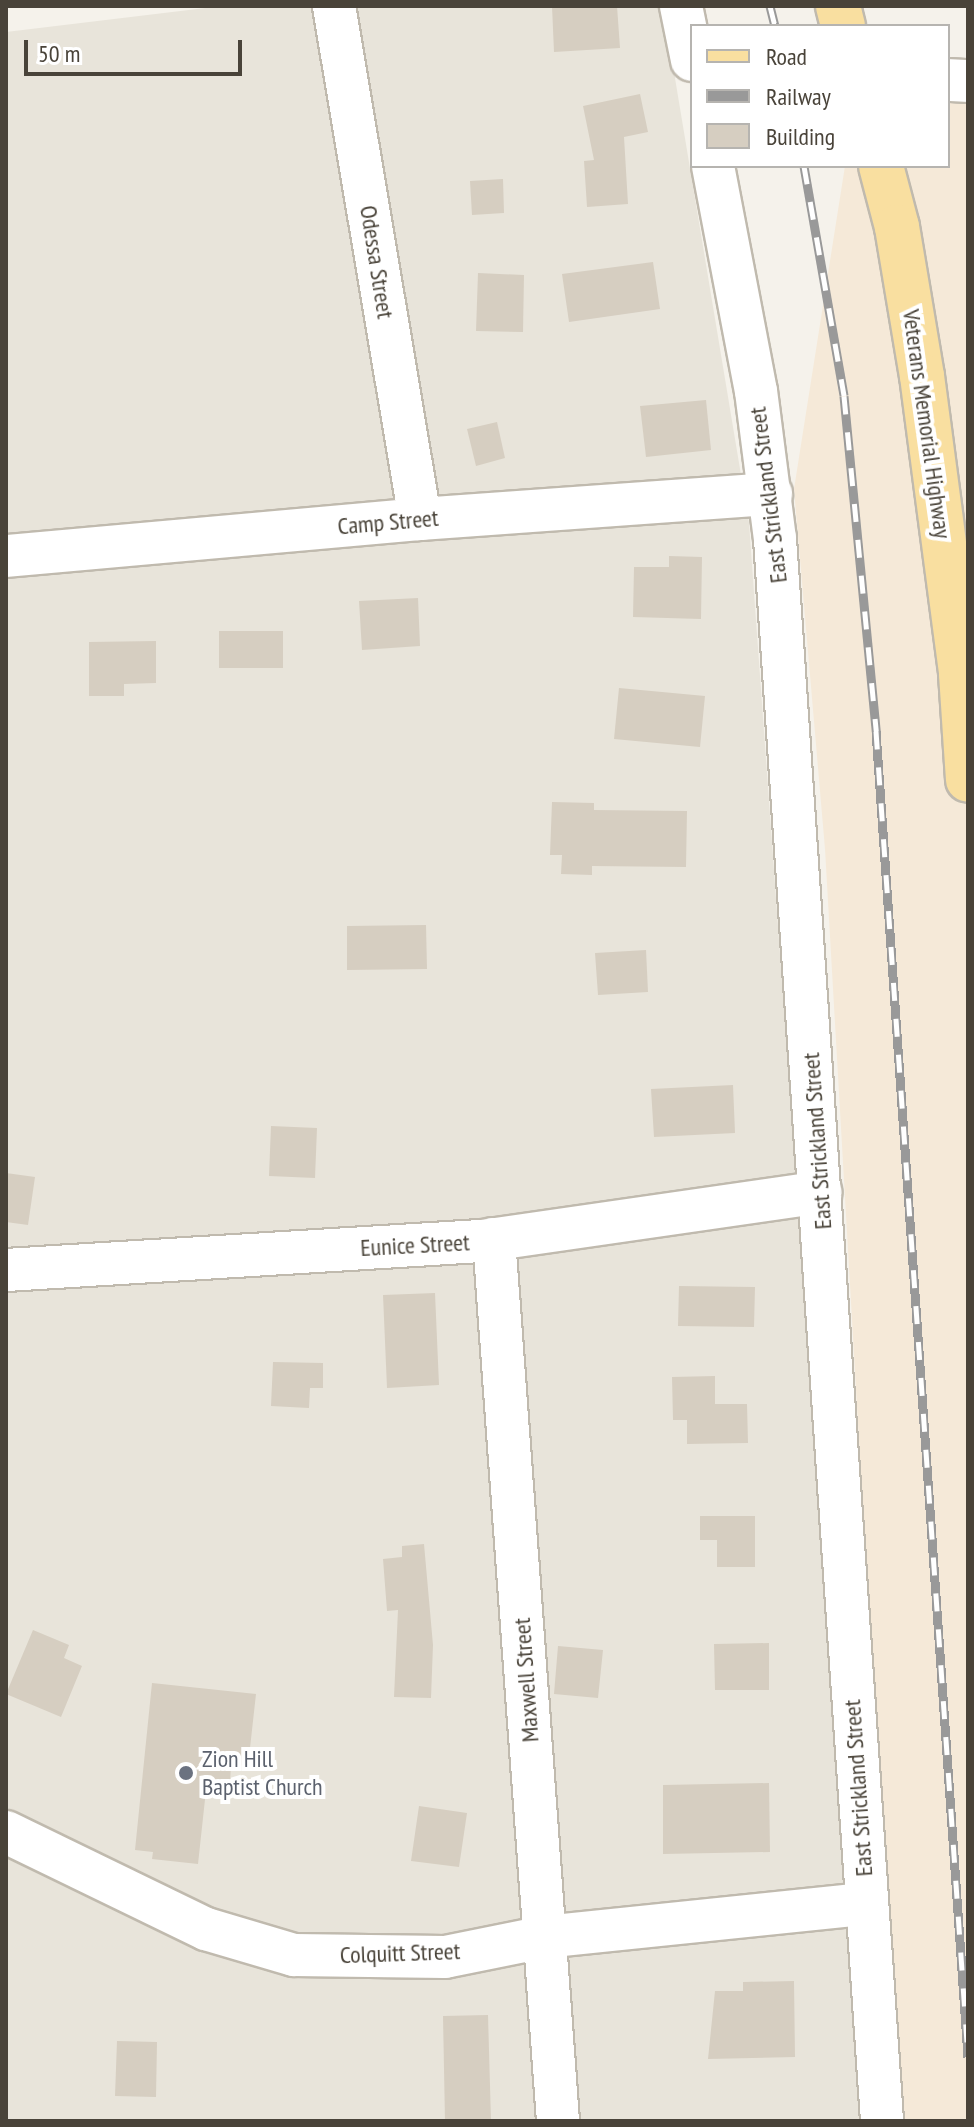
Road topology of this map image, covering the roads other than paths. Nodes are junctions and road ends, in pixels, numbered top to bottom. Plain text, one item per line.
1 (334, 6) edge
2 (681, 6) edge
3 (690, 50) edge
4 (713, 168) edge
5 (881, 168) edge
6 (771, 494) junction
7 (420, 519) junction
8 (6, 556) edge
9 (964, 673) edge
10 (968, 780) edge
11 (820, 1192) junction
12 (494, 1239) junction
13 (6, 1270) edge
14 (6, 1832) edge
15 (865, 1904) junction
16 (544, 1937) junction
17 (558, 2121) edge
18 (882, 2121) edge

1 - 7 street, Odessa Street
2 - 3 street
4 - 6 street, East Strickland Street
5 - 9 main road, Veterans Memorial Highway
6 - 7 street, Camp Street
6 - 11 street, East Strickland Street
7 - 8 street, Camp Street
9 - 10 main road, Veterans Memorial Highway
11 - 12 street, Eunice Street
11 - 15 street, East Strickland Street
12 - 13 street, Eunice Street
12 - 16 street, Maxwell Street
14 - 16 street, Colquitt Street
15 - 16 street, Colquitt Street
15 - 18 street, East Strickland Street
16 - 17 street, Maxwell Street

